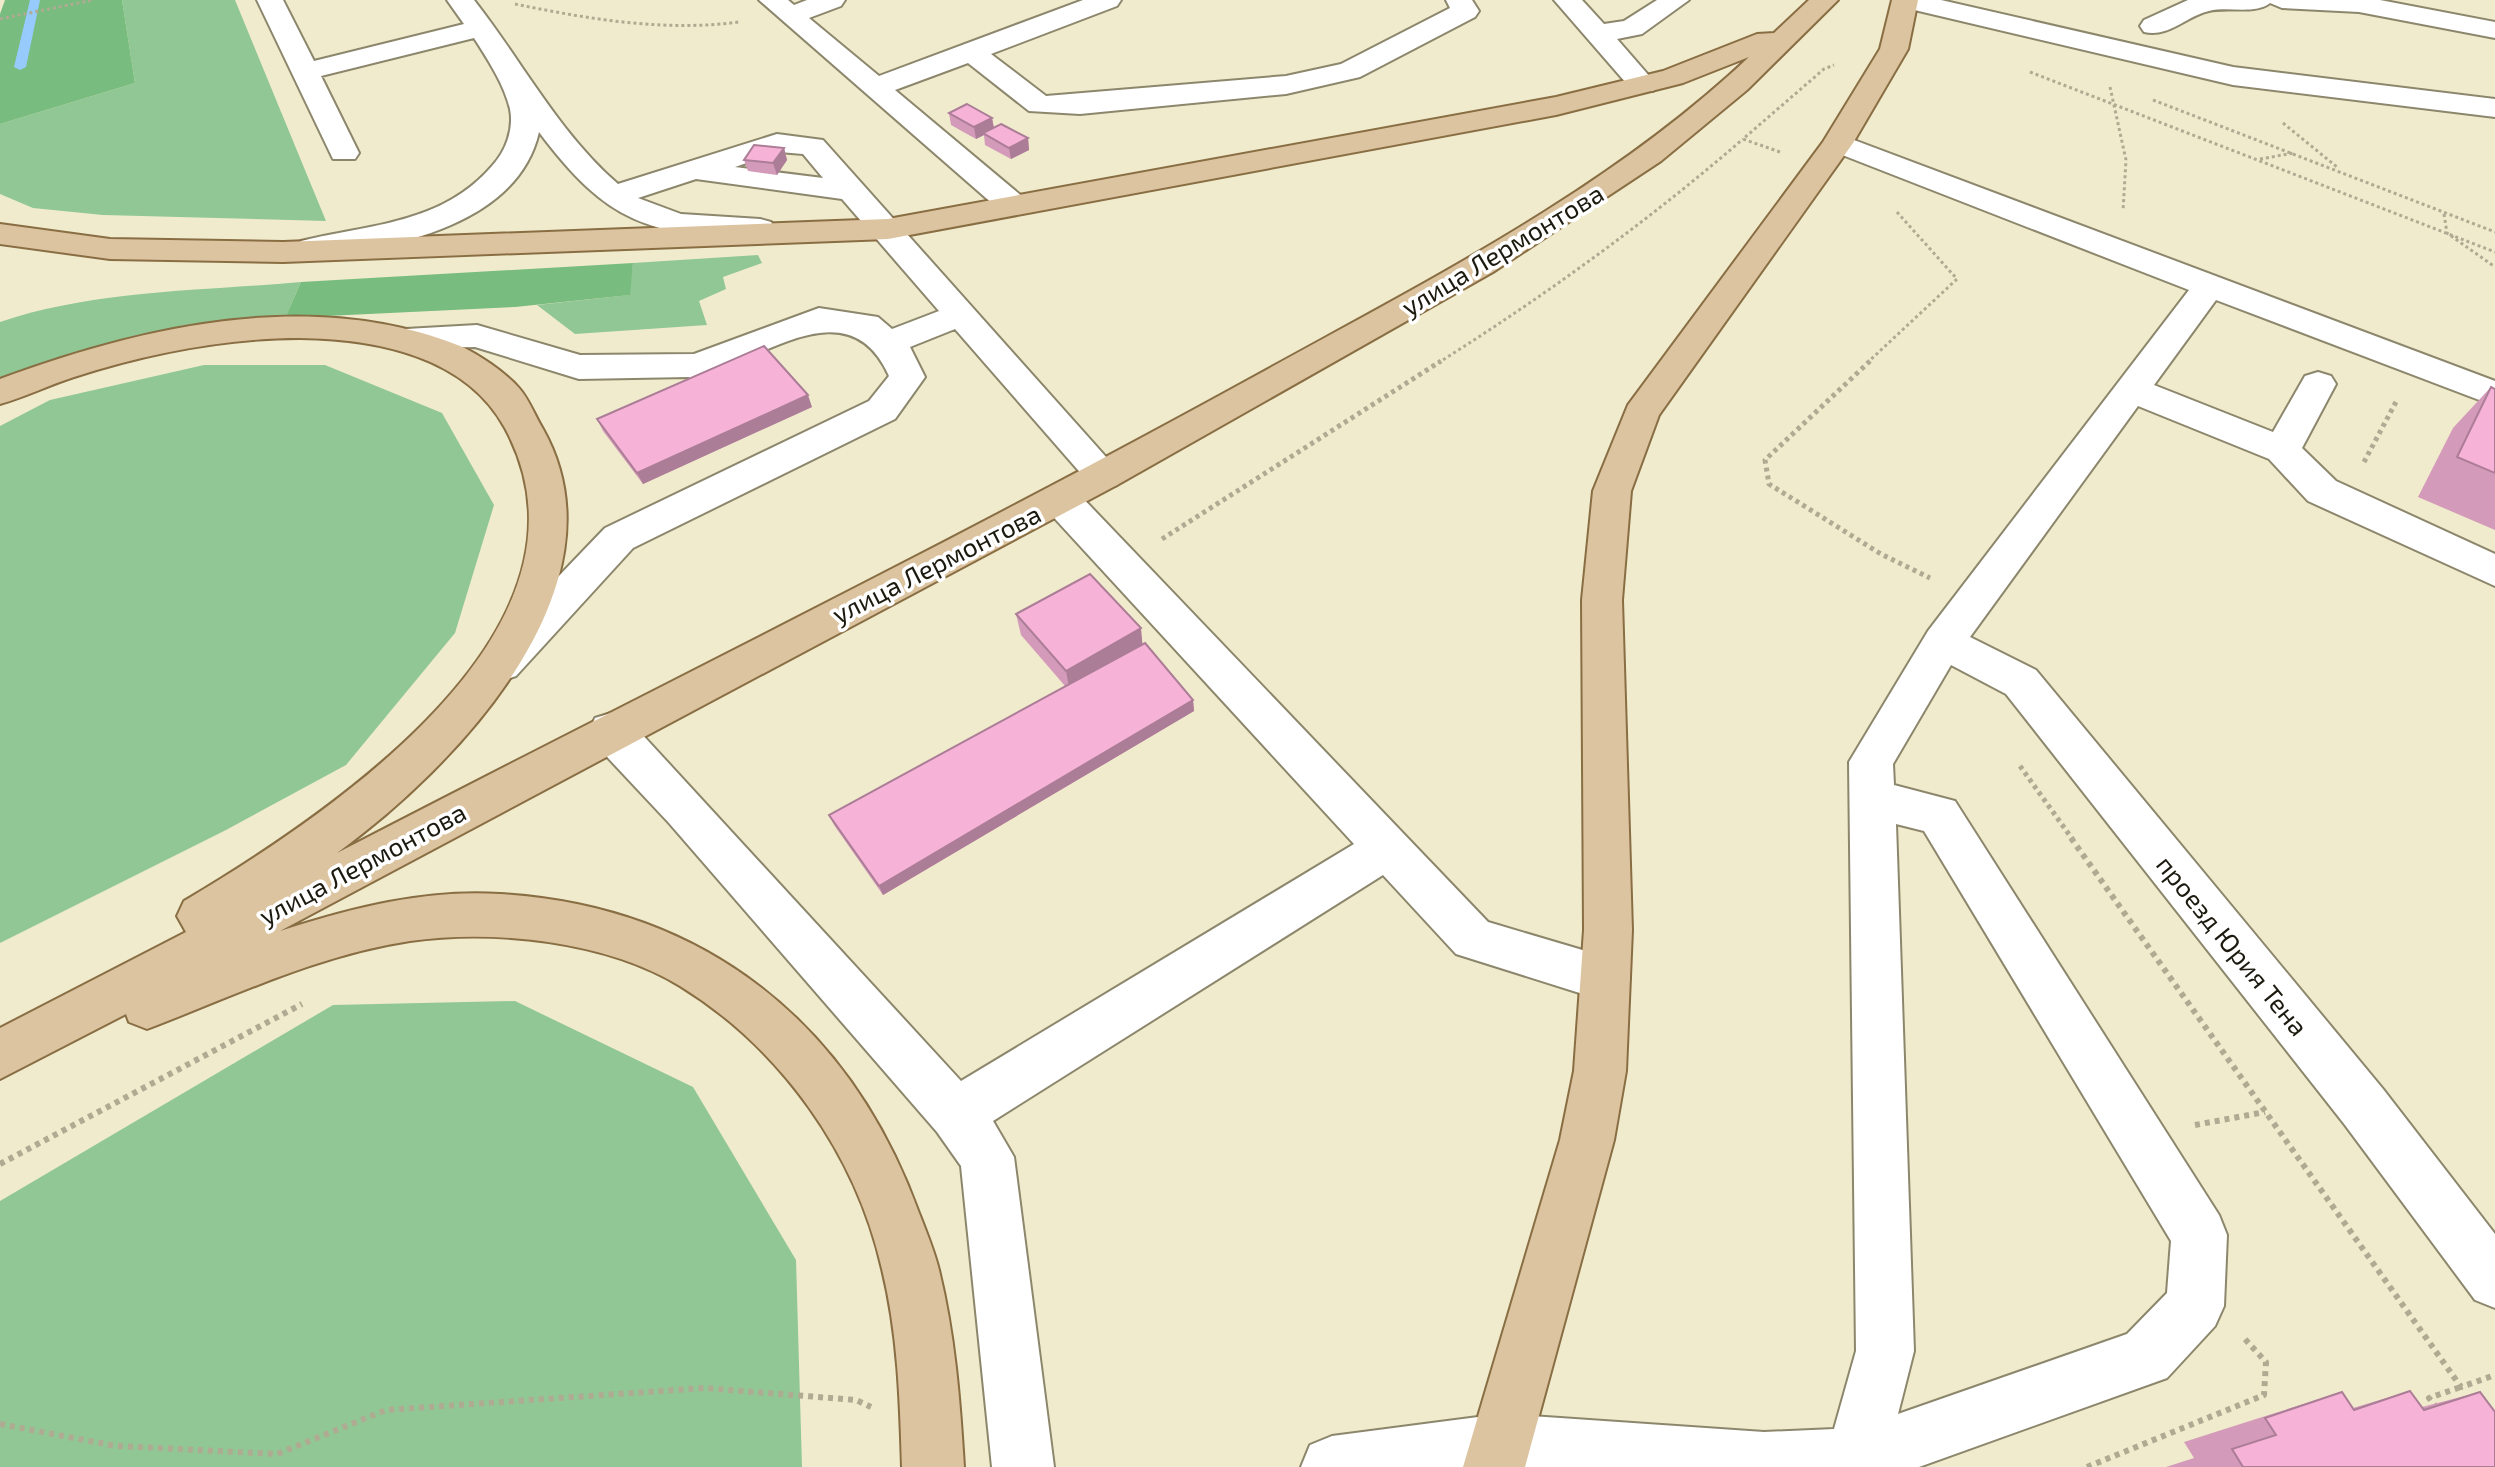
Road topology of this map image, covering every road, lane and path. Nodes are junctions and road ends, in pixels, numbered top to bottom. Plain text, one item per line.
1 (93, 0) edge
2 (270, 0) edge
3 (460, 0) edge
4 (832, 0) edge
5 (1108, 0) edge
6 (1459, 0) edge
7 (1567, 0) edge
8 (1676, 0) edge
9 (1825, 0) edge
10 (1906, 0) edge
11 (2259, 0) edge
12 (2282, 0) edge
13 (508, 3) dead end
14 (781, 8) edge
15 (2157, 13) edge
16 (0, 19) edge
17 (480, 28) junction
18 (2495, 30) edge
19 (1600, 33) junction
20 (1894, 49) junction
21 (972, 52) junction
22 (2148, 55) junction
23 (2021, 68) dead end
24 (506, 71) junction
25 (305, 72) junction
26 (1643, 85) junction
27 (877, 87) junction
28 (2124, 90) dead end
29 (2152, 100) dead end
30 (2117, 105) junction
31 (2495, 108) edge
32 (1743, 139) junction
33 (344, 153) dead end
34 (2295, 153) junction
35 (1829, 155) junction
36 (2257, 160) junction
37 (613, 196) junction
38 (1013, 205) junction
39 (1891, 205) dead end
40 (2443, 213) junction
41 (2123, 216) dead end
42 (888, 229) junction
43 (787, 230) junction
44 (2495, 232) edge
45 (2447, 233) junction
46 (0, 234) edge
47 (283, 252) junction
48 (2495, 252) edge
49 (2495, 267) edge
50 (2209, 286) junction
51 (961, 315) junction
52 (400, 338) junction
53 (887, 343) junction
54 (2418, 365) junction
55 (2318, 384) dead end
56 (2131, 390) junction
57 (0, 392) edge
58 (2495, 394) edge
59 (2282, 450) junction
60 (2362, 465) dead end
61 (1104, 476) junction
62 (1060, 499) junction
63 (1173, 533) dead end
64 (2495, 571) edge
65 (1943, 642) junction
66 (489, 677) junction
67 (611, 731) junction
68 (2013, 757) dead end
69 (1872, 799) junction
70 (1387, 848) junction
71 (1605, 978) junction
72 (310, 1000) dead end
73 (0, 1034) edge
74 (0, 1055) edge
75 (0, 1075) edge
76 (2265, 1112) junction
77 (956, 1114) junction
78 (2225, 1119) dead end
79 (0, 1164) edge
80 (2495, 1280) edge
81 (2195, 1306) junction
82 (2495, 1375) edge
83 (2461, 1387) junction
84 (2445, 1421) edge
85 (0, 1424) edge
86 (933, 1451) edge
87 (1498, 1456) edge
88 (1858, 1463) edge
89 (1023, 1467) edge
90 (1332, 1467) edge
91 (2087, 1467) edge

1 - 16 path
2 - 25 street
3 - 17 street
4 - 14 street
5 - 21 street
6 - 21 street
7 - 19 street
8 - 19 street
9 - 26 main road
9 - 61 main road, улица Лермонтова
10 - 20 main road
10 - 22 street
11 - 15 street
12 - 18 street
13 - 14 path
14 - 27 street
15 - 22 street
17 - 24 street
17 - 25 street
19 - 26 street
20 - 32 path
20 - 35 main road
21 - 27 street
22 - 31 street
23 - 30 path
24 - 37 street
24 - 47 street
25 - 33 street
26 - 38 main road
27 - 38 street
28 - 30 path
29 - 34 path
30 - 36 path
30 - 41 path
32 - 35 path
32 - 63 path
34 - 36 path
34 - 40 path
35 - 50 street
35 - 71 main road
36 - 45 path
37 - 42 street
37 - 43 street
38 - 42 main road
39 - 65 path
40 - 44 path
40 - 45 path
42 - 43 main road
42 - 51 street
43 - 47 main road
45 - 48 path
45 - 49 path
46 - 47 main road
50 - 54 street
50 - 56 street
51 - 53 street
51 - 61 street
52 - 53 street
52 - 57 main road
52 - 66 main road
53 - 66 street
54 - 58 street
54 - 60 path
55 - 59 street
56 - 59 street
56 - 65 street
59 - 64 street
61 - 62 main road, улица Лермонтова
62 - 67 main road, улица Лермонтова
62 - 70 street
65 - 69 street
65 - 80 street, проезд Юрия Тена
66 - 73 main road
67 - 74 main road, улица Лермонтова
67 - 77 street
68 - 76 path
69 - 81 street
69 - 88 street
70 - 71 street
70 - 77 street
71 - 87 main road
72 - 79 path
75 - 86 main road
76 - 78 path
76 - 83 path
77 - 89 street
81 - 88 street
81 - 91 path
82 - 83 path
83 - 84 path
85 - 86 path
87 - 88 street
87 - 90 street

